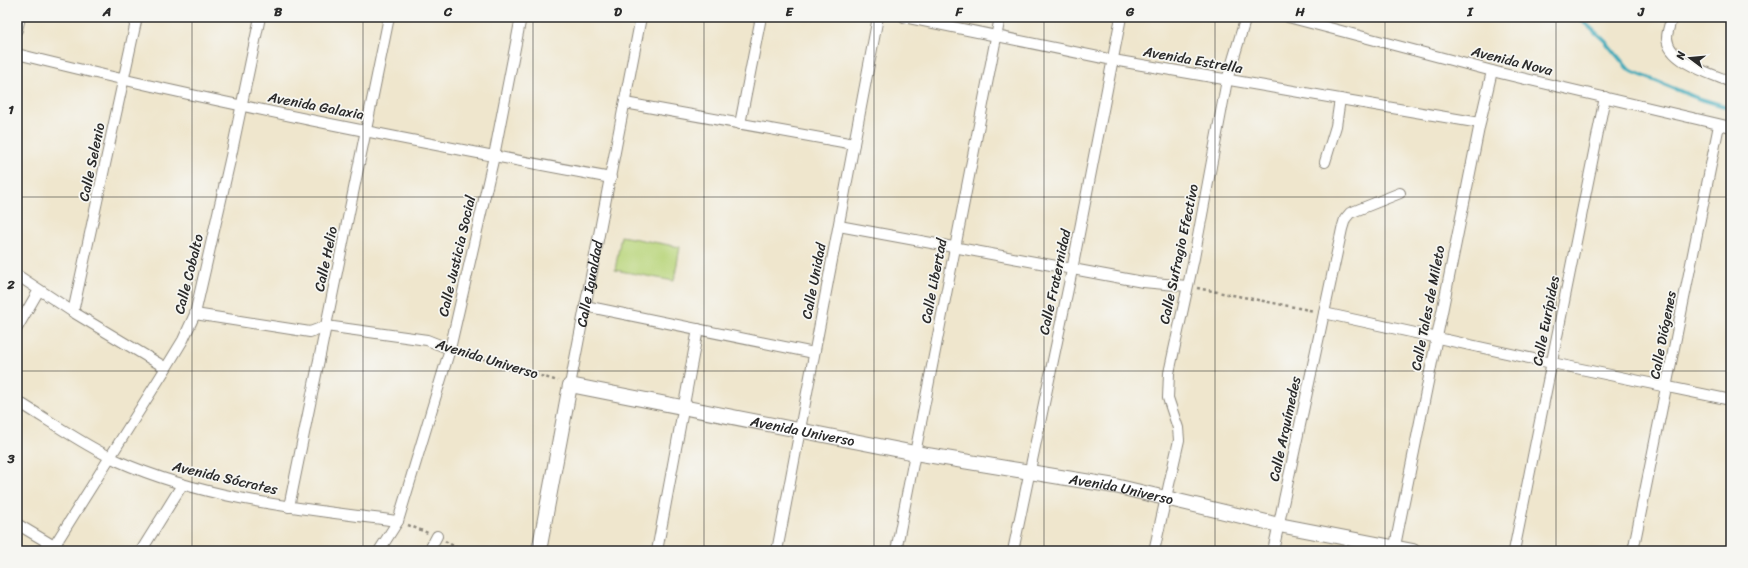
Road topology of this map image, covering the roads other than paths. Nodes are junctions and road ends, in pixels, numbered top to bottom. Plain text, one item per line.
1 (20, 17) edge
2 (137, 17) edge
3 (260, 17) edge
4 (389, 17) edge
5 (521, 17) edge
6 (641, 17) edge
7 (761, 17) edge
8 (878, 17) edge
9 (904, 17) edge
10 (1000, 17) edge
11 (1121, 17) edge
12 (1246, 17) edge
13 (1288, 17) edge
14 (1672, 17) edge
15 (17, 30) edge
16 (996, 36) junction
17 (17, 54) edge
18 (1113, 60) junction
19 (1492, 71) junction
20 (1227, 80) junction
21 (124, 81) junction
22 (1731, 82) edge
23 (1605, 97) junction
24 (1340, 99) junction
25 (625, 103) junction
26 (242, 106) junction
27 (1480, 122) junction
28 (740, 124) junction
29 (1719, 125) junction
30 (1731, 127) edge
31 (367, 130) junction
32 (854, 144) junction
33 (494, 156) junction
34 (1325, 162) dead end
35 (611, 178) junction
36 (1400, 193) dead end
37 (838, 226) junction
38 (955, 248) junction
39 (1072, 270) junction
40 (17, 275) edge
41 (1187, 286) junction
42 (39, 290) junction
43 (586, 306) junction
44 (73, 312) junction
45 (1324, 313) junction
46 (195, 314) junction
47 (326, 326) junction
48 (17, 328) edge
49 (698, 329) junction
50 (1436, 338) junction
51 (450, 349) junction
52 (814, 353) junction
53 (1552, 363) junction
54 (166, 368) junction
55 (570, 385) junction
56 (1667, 387) junction
57 (1731, 400) edge
58 (17, 401) edge
59 (683, 408) junction
60 (799, 431) junction
61 (915, 453) junction
62 (109, 457) junction
63 (1030, 472) junction
64 (182, 485) junction
65 (1167, 497) junction
66 (289, 507) junction
67 (398, 521) junction
68 (17, 524) edge
69 (1279, 525) junction
70 (437, 536) dead end
71 (52, 548) edge
72 (1394, 549) edge
73 (141, 551) edge
74 (380, 551) edge
75 (429, 551) edge
76 (539, 551) edge
77 (657, 551) edge
78 (776, 551) edge
79 (896, 551) edge
80 (1013, 551) edge
81 (1154, 551) edge
82 (1273, 551) edge
83 (1413, 551) edge
84 (1514, 551) edge
85 (1633, 551) edge

1 - 15 street
2 - 21 street, Calle Selenio
3 - 26 street, Calle Cobalto
4 - 31 street, Calle Helio
5 - 33 street, Calle Justicia Social
6 - 25 street, Calle Igualdad
7 - 28 street
8 - 32 street, Calle Unidad
9 - 16 street, Avenida Estrella
10 - 16 street, Calle Libertad
11 - 18 street, Calle Fraternidad
12 - 20 street, Calle Sufragio Efectivo
13 - 19 street, Avenida Nova
14 - 22 street
16 - 18 street, Avenida Estrella
16 - 38 street, Calle Libertad
17 - 21 street, Avenida Galaxia
18 - 20 street, Avenida Estrella
18 - 39 street, Calle Fraternidad
19 - 23 street, Avenida Nova
19 - 27 street, Calle Tales de Mileto
20 - 24 street, Avenida Estrella
20 - 41 street, Calle Sufragio Efectivo
21 - 26 street, Avenida Galaxia
21 - 44 street, Calle Selenio
23 - 29 street, Avenida Nova
23 - 53 street, Calle Eurípides
24 - 27 street, Avenida Estrella
24 - 34 street
25 - 28 street
25 - 35 street, Calle Igualdad
26 - 31 street, Avenida Galaxia
26 - 46 street, Calle Cobalto
27 - 50 street, Calle Tales de Mileto
28 - 32 street
29 - 30 street, Avenida Nova
29 - 56 street, Calle Diógenes
31 - 33 street, Avenida Galaxia
31 - 47 street, Calle Helio
32 - 37 street, Calle Unidad
33 - 35 street, Avenida Galaxia
33 - 51 street, Calle Justicia Social
35 - 43 street, Calle Igualdad
36 - 45 street, Calle Arquímedes
37 - 38 street
37 - 52 street, Calle Unidad
38 - 39 street
38 - 61 street, Calle Libertad
39 - 41 street
39 - 63 street, Calle Fraternidad
40 - 42 street
41 - 65 street, Calle Sufragio Efectivo
42 - 44 street
42 - 48 street
43 - 49 street
43 - 55 street, Calle Igualdad
44 - 54 street
45 - 50 street
45 - 69 street, Calle Arquímedes
46 - 47 street, Avenida Universo
46 - 54 street, Calle Cobalto
47 - 51 street, Avenida Universo
47 - 66 street, Calle Helio
49 - 52 street
49 - 59 street
50 - 53 street
50 - 72 street, Calle Tales de Mileto
51 - 67 street, Calle Justicia Social
52 - 60 street, Calle Unidad
53 - 56 street
53 - 84 street, Calle Eurípides
54 - 62 street, Calle Cobalto
55 - 59 street, Avenida Universo
55 - 76 street, Calle Igualdad
56 - 57 street
56 - 85 street, Calle Diógenes
58 - 62 street, Avenida Sócrates
59 - 60 street, Avenida Universo
59 - 77 street
60 - 61 street, Avenida Universo
60 - 78 street, Calle Unidad
61 - 63 street, Avenida Universo
61 - 79 street, Calle Libertad
62 - 64 street, Avenida Sócrates
62 - 71 street, Calle Cobalto
63 - 65 street, Avenida Universo
63 - 80 street, Calle Fraternidad
64 - 66 street, Avenida Sócrates
64 - 73 street
65 - 69 street, Avenida Universo
65 - 81 street, Calle Sufragio Efectivo
66 - 67 street, Avenida Sócrates
67 - 74 street, Calle Justicia Social
68 - 71 street
69 - 72 street, Avenida Universo
69 - 82 street, Calle Arquímedes
70 - 75 street
72 - 83 street, Avenida Universo

